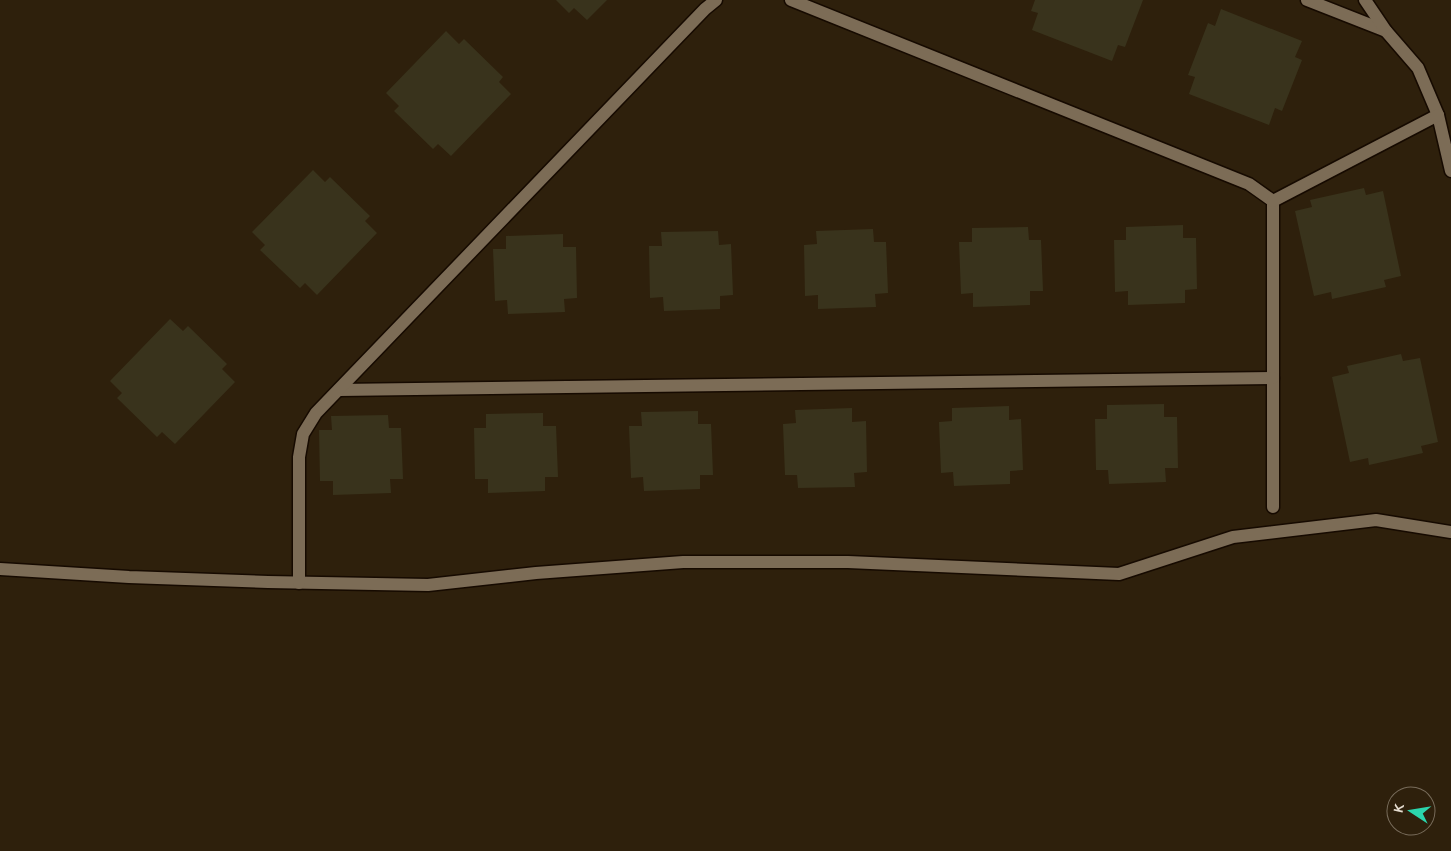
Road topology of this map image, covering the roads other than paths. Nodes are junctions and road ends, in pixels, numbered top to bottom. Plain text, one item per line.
1 (716, 0) edge
2 (791, 0) edge
3 (1307, 0) edge
4 (1366, 0) edge
5 (1386, 31) junction
6 (1438, 115) junction
7 (1451, 171) edge
8 (1273, 201) junction
9 (1273, 378) junction
10 (339, 390) junction
11 (1273, 507) dead end
12 (1451, 532) edge
13 (0, 570) edge
14 (299, 583) junction

1 - 10 street
2 - 8 street
3 - 5 street
4 - 5 street
5 - 6 street
6 - 7 street
6 - 8 street
8 - 9 street
9 - 10 street
9 - 11 street
10 - 14 street
12 - 14 street
13 - 14 street

